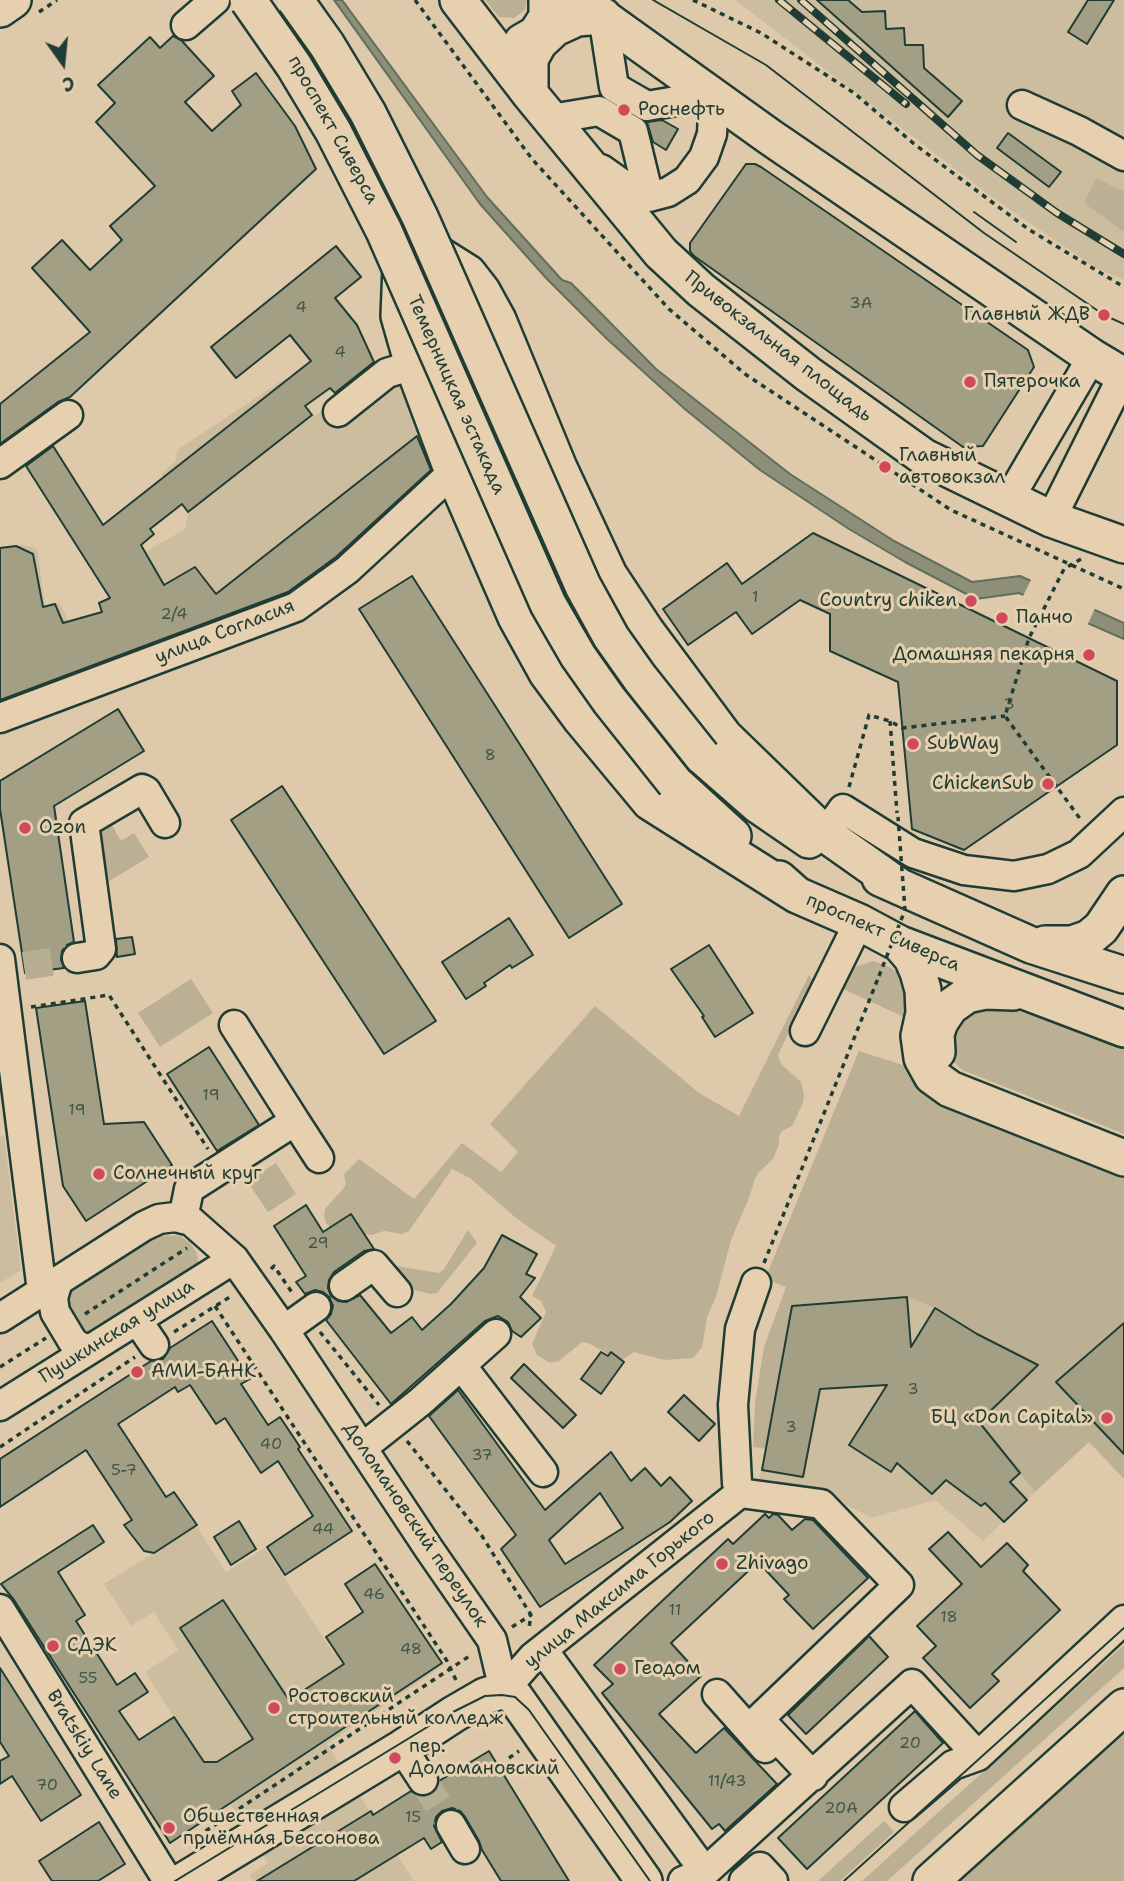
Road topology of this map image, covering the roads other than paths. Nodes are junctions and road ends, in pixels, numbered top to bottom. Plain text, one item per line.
1 (13, 0) edge
2 (215, 0) edge
3 (248, 0) edge
4 (253, 0) edge
5 (288, 0) edge
6 (295, 0) edge
7 (458, 0) edge
8 (547, 0) edge
9 (591, 8) edge
10 (0, 9) edge
11 (186, 25) dead end
12 (488, 37) junction
13 (711, 96) junction
14 (1022, 105) dead end
15 (541, 106) junction
16 (582, 155) junction
17 (1124, 156) edge
18 (649, 197) junction
19 (433, 251) junction
20 (401, 266) junction
21 (1092, 357) junction
22 (413, 365) junction
23 (1124, 376) edge
24 (338, 412) dead end
25 (68, 415) dead end
26 (0, 464) edge
27 (453, 472) junction
28 (1009, 499) junction
29 (1051, 519) junction
30 (1124, 545) edge
31 (0, 718) edge
32 (675, 783) joint
33 (1124, 812) edge
34 (834, 822) junction
35 (165, 823) dead end
36 (900, 887) junction
37 (1124, 894) edge
38 (797, 895) junction
39 (859, 922) junction
40 (900, 944) junction
41 (1031, 944) junction
42 (77, 958) tunnel mouth
43 (8, 965) edge
44 (1124, 975) edge
45 (1023, 993) junction
46 (234, 1025) dead end
47 (1124, 1029) edge
48 (805, 1031) dead end
49 (295, 1121) junction
50 (1124, 1144) edge
51 (319, 1158) dead end
52 (1124, 1158) edge
53 (183, 1219) junction
54 (198, 1241) junction
55 (234, 1259) junction
56 (210, 1274) junction
57 (756, 1283) road end
58 (50, 1286) junction
59 (344, 1286) dead end
60 (397, 1292) dead end
61 (0, 1318) edge
62 (137, 1320) junction
63 (496, 1334) dead end
64 (155, 1345) road end
65 (92, 1348) junction
66 (461, 1366) junction
67 (0, 1406) edge
68 (362, 1448) junction
69 (543, 1472) dead end
70 (740, 1493) junction
71 (0, 1609) edge
72 (1124, 1620) edge
73 (538, 1653) junction
74 (504, 1690) junction
75 (717, 1694) dead end
76 (1124, 1707) edge
77 (402, 1748) junction
78 (978, 1756) junction
79 (424, 1780) tunnel mouth
80 (806, 1781) junction
81 (904, 1807) dead end
82 (451, 1825) tunnel mouth
83 (466, 1849) dead end
84 (694, 1876) edge
85 (168, 1881) edge
86 (183, 1881) edge
87 (644, 1881) edge
88 (744, 1881) edge
89 (773, 1881) edge
90 (931, 1881) edge

1 - 10 main road
2 - 11 street
3 - 32 main road, Темерницкая эстакада, bridge
4 - 20 main road, проспект Сиверса
5 - 19 main road, проспект Сиверса
6 - 36 main road, Темерницкая эстакада, bridge
7 - 12 main road, Привокзальная площадь
8 - 12 main road
9 - 13 main road
9 - 13 street
9 - 15 main road
12 - 15 main road, Привокзальная площадь
13 - 18 street
13 - 21 main road
14 - 17 street
15 - 16 main road, Привокзальная площадь
15 - 18 street
16 - 18 street, Привокзальная площадь
16 - 28 main road, Привокзальная площадь
19 - 20 main road
19 - 34 main road
20 - 22 main road
21 - 23 main road
21 - 28 street
22 - 24 street
22 - 27 main road
23 - 29 street
25 - 26 street
27 - 31 street, улица Согласия
27 - 38 main road
28 - 29 main road, Привокзальная площадь
29 - 30 main road, Привокзальная площадь
32 - 38 main road, проспект Сиверса
33 - 34 street
34 - 36 main road
35 - 42 street
36 - 41 main road
37 - 41 main road
38 - 39 main road, проспект Сиверса
39 - 40 main road, проспект Сиверса
39 - 48 street
40 - 45 main road, проспект Сиверса
40 - 52 main road
41 - 44 main road
43 - 58 street
45 - 47 main road, проспект Сиверса
45 - 50 main road
46 - 49 street
49 - 51 street
49 - 53 street
53 - 54 street, Доломановский переулок
53 - 58 street
54 - 55 street, Доломановский переулок
54 - 56 street
55 - 56 street, Пушкинская улица
55 - 68 street, Доломановский переулок
56 - 62 street, Пушкинская улица
57 - 70 street
58 - 61 street
58 - 65 street
59 - 60 street
62 - 64 street
62 - 65 street, Пушкинская улица
63 - 66 street
65 - 67 street, Пушкинская улица
66 - 68 street
66 - 69 street
68 - 74 street, Доломановский переулок
70 - 73 street, улица Максима Горького
70 - 80 street
71 - 85 street, Bratskiy Lane
72 - 78 street
73 - 74 street, улица Максима Горького
73 - 84 street
74 - 77 main road
74 - 87 main road, Доломановский переулок
75 - 80 street
76 - 90 main road
77 - 79 street
77 - 86 main road
78 - 80 street
78 - 81 street
80 - 84 street
82 - 83 street
88 - 89 street

